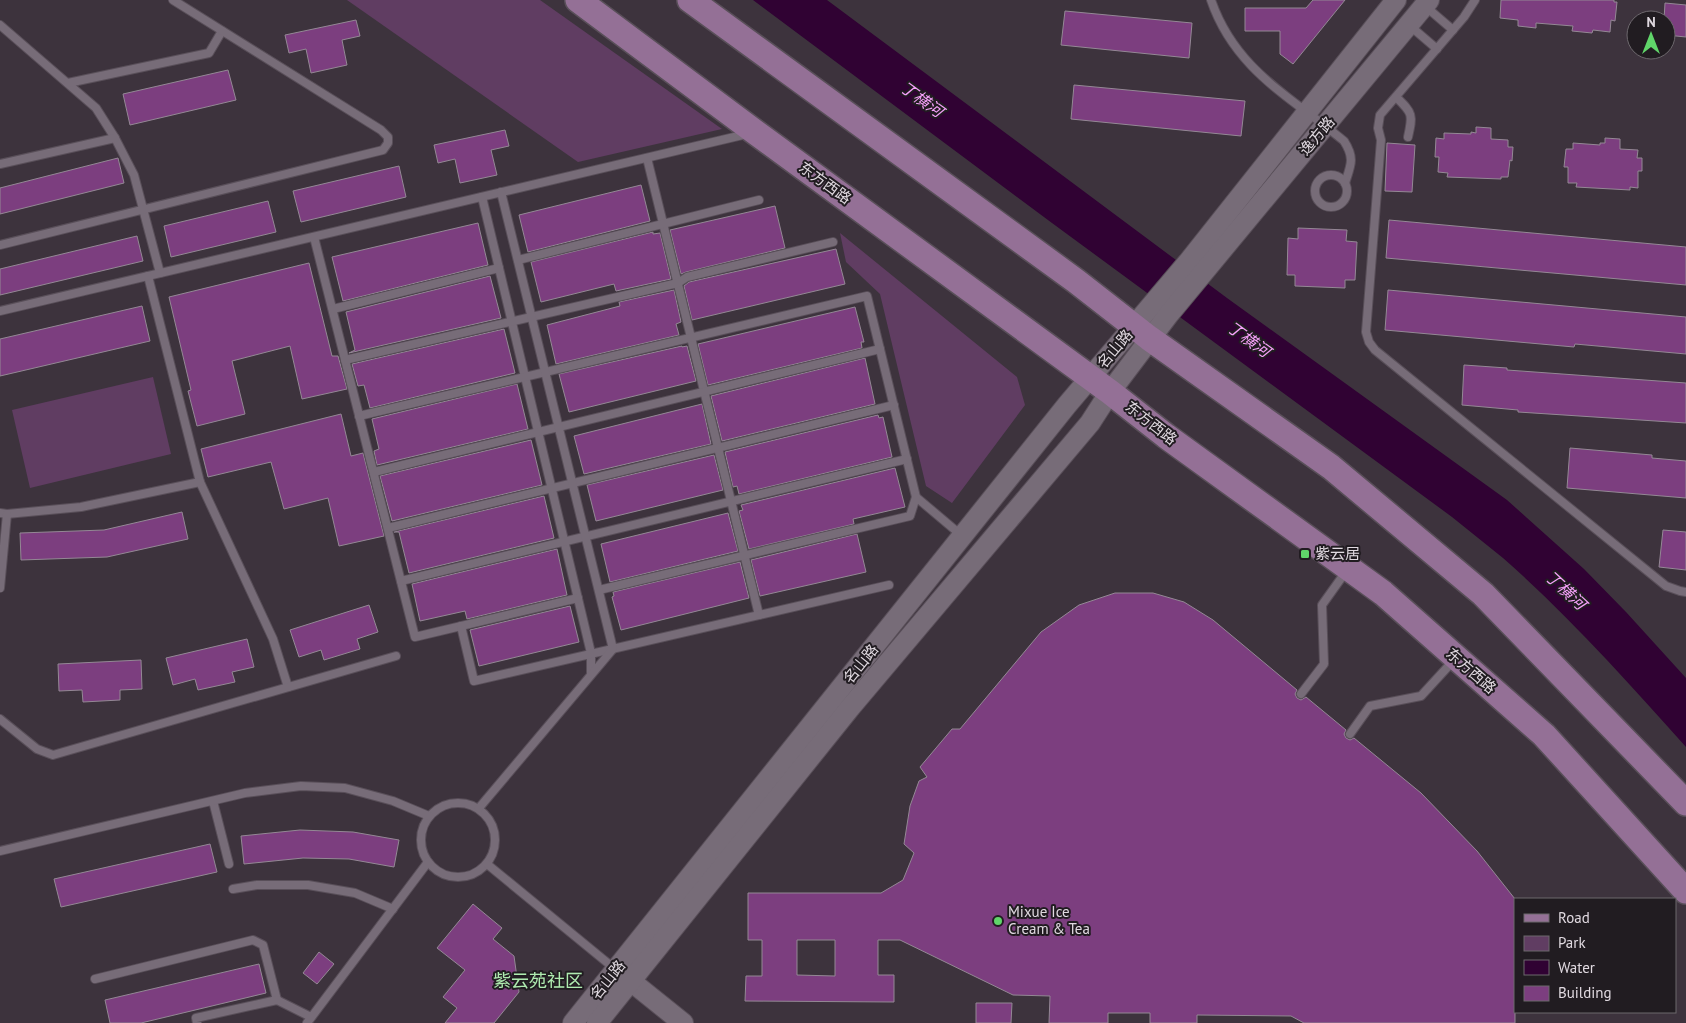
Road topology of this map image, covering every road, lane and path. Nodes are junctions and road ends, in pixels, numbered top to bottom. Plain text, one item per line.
1 (173, 0) edge
2 (578, 0) edge
3 (690, 0) edge
4 (1211, 0) edge
5 (1396, 0) edge
6 (1475, 0) edge
7 (1427, 3) edge
8 (0, 25) edge
9 (1408, 26) junction
10 (1453, 30) junction
11 (222, 31) junction
12 (1437, 49) junction
13 (68, 83) junction
14 (1396, 97) junction
15 (1307, 113) junction
16 (1326, 126) junction
17 (755, 132) junction
18 (1408, 137) dead end
19 (115, 138) junction
20 (647, 158) junction
21 (0, 164) edge
22 (1345, 183) junction
23 (501, 192) junction
24 (482, 197) junction
25 (759, 200) dead end
26 (143, 210) junction
27 (663, 224) junction
28 (314, 237) junction
29 (833, 242) dead end
30 (0, 244) edge
31 (518, 260) junction
32 (1197, 267) junction
33 (499, 268) junction
34 (160, 273) junction
35 (148, 276) junction
36 (678, 283) junction
37 (333, 309) junction
38 (0, 311) edge
39 (532, 317) junction
40 (512, 321) junction
41 (1142, 332) junction
42 (691, 338) junction
43 (880, 349) junction
44 (346, 360) junction
45 (545, 372) junction
46 (525, 377) junction
47 (1101, 385) junction
48 (705, 392) junction
49 (894, 405) junction
50 (360, 416) junction
51 (559, 428) junction
52 (539, 432) junction
53 (718, 448) junction
54 (907, 459) junction
55 (374, 472) junction
56 (200, 482) junction
57 (572, 483) junction
58 (552, 488) junction
59 (916, 497) junction
60 (731, 501) junction
61 (3, 514) edge
62 (388, 528) junction
63 (586, 536) junction
64 (962, 537) junction
65 (565, 542) junction
66 (744, 555) junction
67 (1348, 568) junction
68 (401, 581) junction
69 (889, 585) dead end
70 (0, 588) edge
71 (598, 590) junction
72 (1686, 592) edge
73 (578, 598) junction
74 (759, 615) junction
75 (460, 626) junction
76 (613, 648) junction
77 (591, 654) junction
78 (396, 656) dead end
79 (1456, 658) junction
80 (591, 674) junction
81 (288, 687) junction
82 (1301, 694) dead end
83 (0, 719) edge
84 (1350, 734) dead end
85 (213, 801) junction
86 (1686, 804) edge
87 (479, 808) junction
88 (428, 816) junction
89 (0, 851) edge
90 (428, 862) junction
91 (229, 864) dead end
92 (487, 864) junction
93 (233, 888) dead end
94 (1686, 891) edge
95 (393, 908) junction
96 (624, 976) junction
97 (95, 978) dead end
98 (277, 1000) junction
99 (309, 1020) edge
100 (197, 1023) edge
101 (573, 1023) edge
102 (597, 1023) edge
103 (683, 1023) edge

1 - 11 lane
2 - 17 main road, 东方西路
3 - 41 main road
4 - 15 lane
5 - 15 street, 逸方路
6 - 10 lane
7 - 9 street, 逸方路
7 - 10 lane
8 - 13 lane
9 - 12 lane
9 - 16 street, 逸方路
10 - 12 lane
11 - 13 lane
11 - 26 lane
12 - 14 lane
13 - 19 lane
14 - 18 lane
14 - 72 lane
15 - 16 lane
15 - 32 street, 逸方路
16 - 22 lane
16 - 32 street, 逸方路
17 - 20 lane
17 - 47 main road, 东方西路
19 - 21 lane
19 - 26 lane
20 - 23 lane
20 - 27 lane
22 - 22 lane
23 - 24 lane
23 - 31 lane
24 - 28 lane
24 - 33 lane
25 - 27 lane
26 - 30 lane
26 - 34 lane
27 - 31 lane
27 - 36 lane
28 - 34 lane
28 - 37 lane
29 - 36 lane
31 - 39 lane
32 - 41 street
33 - 37 lane
33 - 40 lane
34 - 35 lane
35 - 38 lane
35 - 56 lane
36 - 39 lane
36 - 42 lane
37 - 44 lane
39 - 40 lane
39 - 45 lane
40 - 44 lane
40 - 46 lane
41 - 47 street, 名山路
41 - 86 main road
42 - 43 lane
42 - 45 lane
42 - 48 lane
43 - 48 lane
43 - 49 lane
44 - 50 lane
45 - 46 lane
45 - 51 lane
46 - 50 lane
46 - 52 lane
47 - 64 street, 名山路
47 - 67 main road, 东方西路
47 - 96 street, 名山路
48 - 51 lane
48 - 53 lane
49 - 53 lane
49 - 54 lane
50 - 55 lane
51 - 52 lane
51 - 57 lane
52 - 55 lane
52 - 58 lane
53 - 57 lane
53 - 60 lane
54 - 59 lane
54 - 60 lane
55 - 62 lane
56 - 61 lane
56 - 81 lane
57 - 58 lane
57 - 63 lane
58 - 62 lane
58 - 65 lane
59 - 64 lane
59 - 66 lane
60 - 63 lane
60 - 66 lane
61 - 70 lane
62 - 68 lane
63 - 65 lane
63 - 71 lane
64 - 96 street, 名山路
65 - 68 lane
65 - 73 lane
66 - 71 lane
66 - 74 lane
67 - 79 main road, 东方西路
67 - 82 lane
68 - 75 lane
69 - 74 lane
71 - 76 lane
73 - 75 lane
73 - 77 lane
74 - 76 lane
75 - 77 lane
76 - 77 lane
76 - 80 lane
77 - 80 lane
78 - 81 lane
79 - 84 lane
79 - 94 main road, 东方西路
80 - 87 lane
81 - 83 lane
85 - 88 lane
85 - 89 lane
85 - 91 lane
87 - 88 lane
87 - 92 lane
88 - 90 lane
90 - 92 lane
90 - 95 lane
92 - 96 lane
93 - 95 lane
95 - 99 lane
96 - 101 street, 名山路
96 - 102 street, 名山路
96 - 103 street
97 - 98 lane
98 - 99 lane
98 - 100 lane

